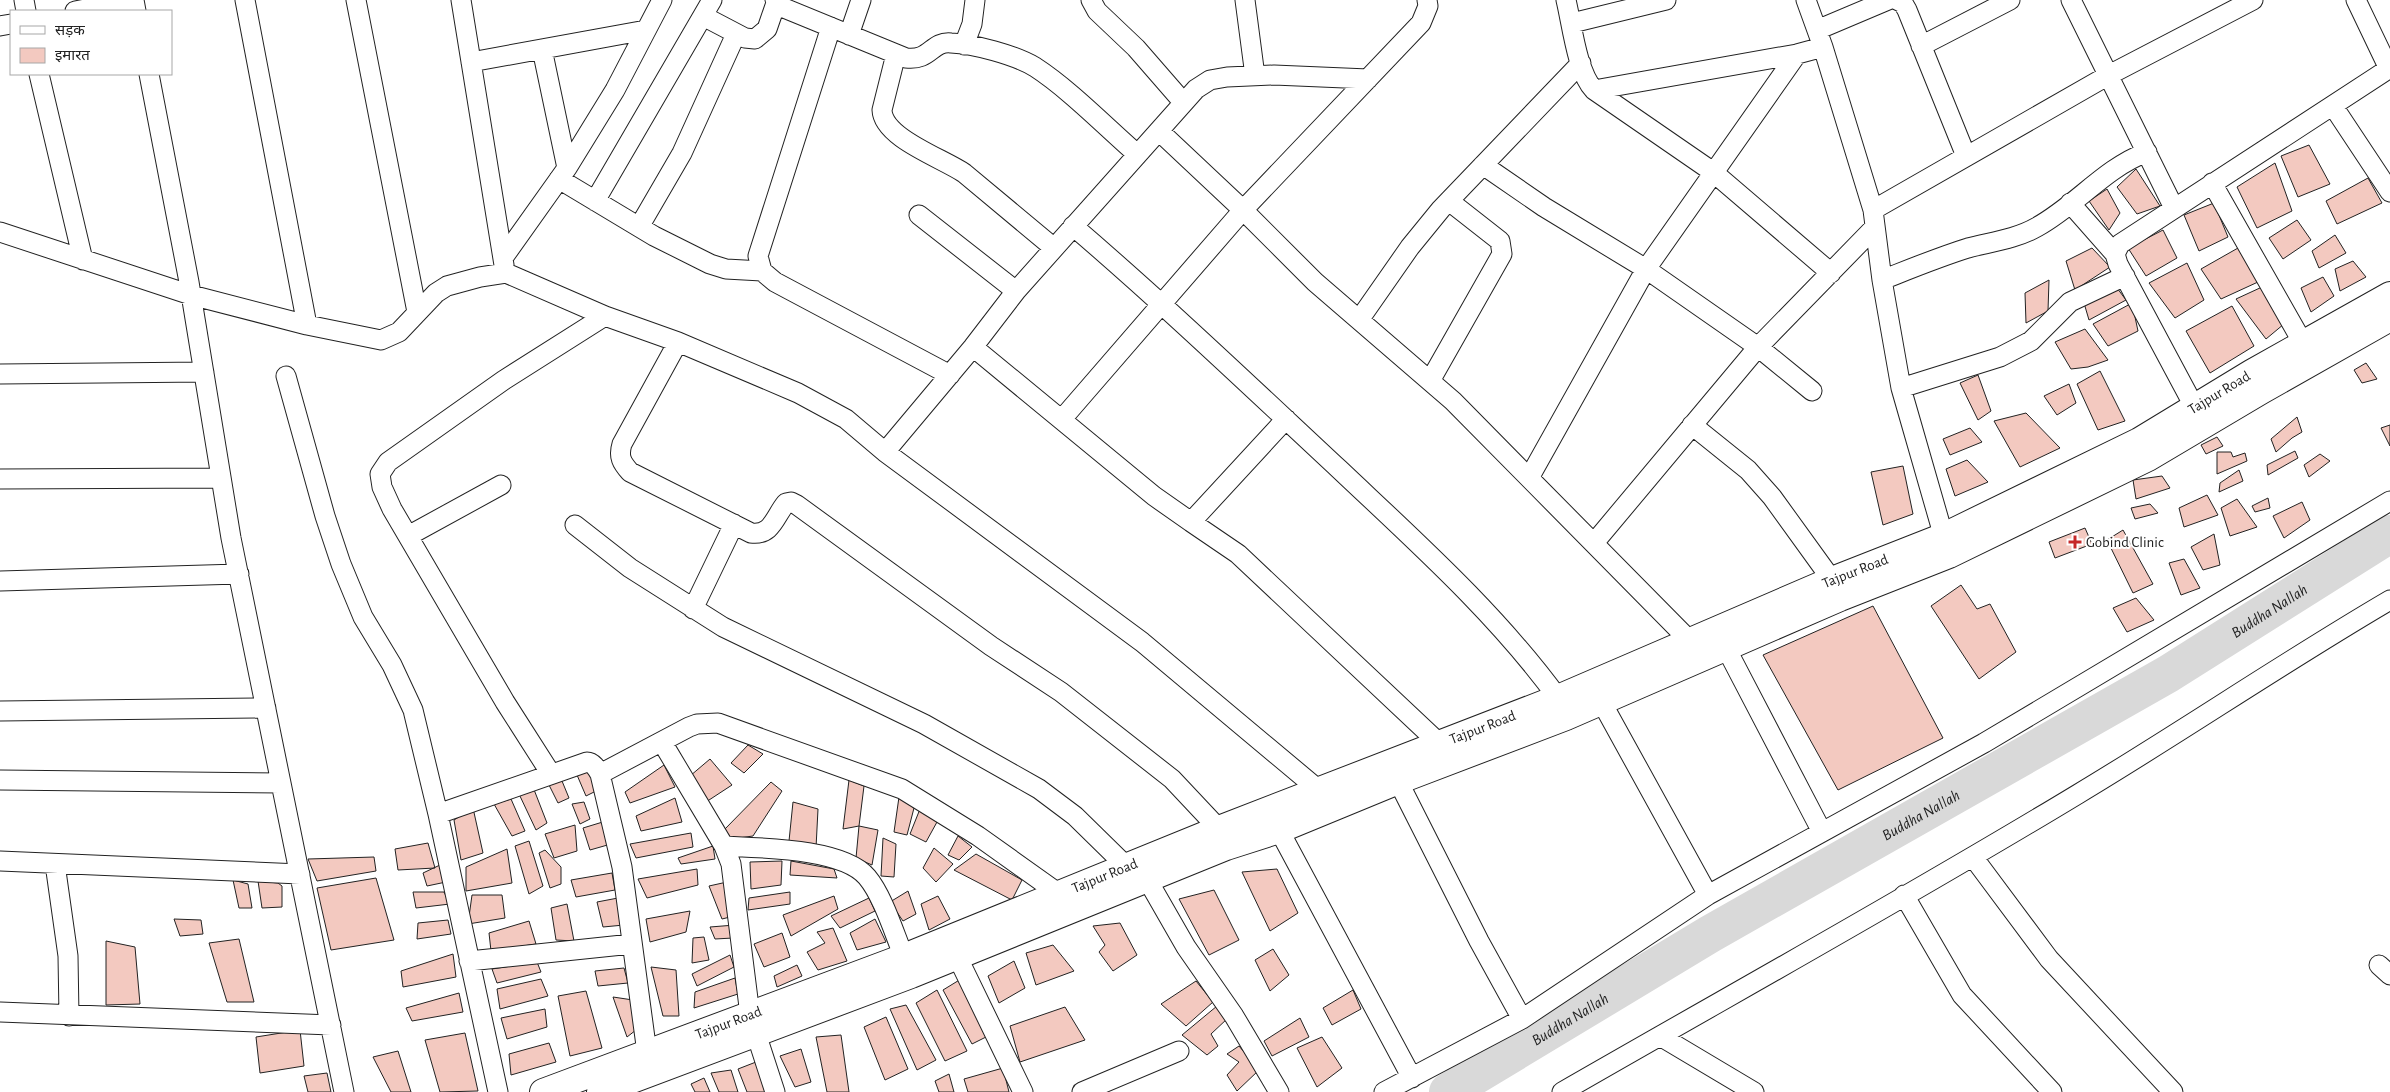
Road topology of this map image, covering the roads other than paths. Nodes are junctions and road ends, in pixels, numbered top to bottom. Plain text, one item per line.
1 (245, 0) edge
2 (356, 0) edge
3 (461, 0) edge
4 (662, 0) edge
5 (712, 0) edge
6 (861, 0) edge
7 (975, 0) edge
8 (1091, 0) edge
9 (1245, 0) edge
10 (1427, 0) edge
11 (1566, 0) edge
12 (1664, 0) edge
13 (1806, 0) edge
14 (1888, 0) edge
15 (1897, 0) edge
16 (2010, 0) edge
17 (2071, 0) edge
18 (2253, 0) edge
19 (2356, 0) edge
20 (775, 2) edge
21 (80, 10) edge
22 (136, 10) edge
23 (703, 16) junction
24 (1572, 23) junction
25 (831, 27) junction
26 (646, 30) junction
27 (736, 34) junction
28 (849, 35) junction
29 (1820, 38) junction
30 (964, 45) junction
31 (1921, 46) junction
32 (542, 49) junction
33 (896, 54) junction
34 (1797, 54) junction
35 (470, 62) junction
36 (1581, 63) junction
37 (2390, 69) edge
38 (39, 75) edge
39 (149, 75) edge
40 (1255, 76) junction
41 (2107, 76) junction
42 (1368, 79) junction
43 (1594, 90) junction
44 (1183, 102) junction
45 (2333, 106) junction
46 (1158, 131) junction
47 (2147, 152) junction
48 (1137, 154) junction
49 (1966, 156) junction
50 (1483, 165) junction
51 (1713, 172) junction
52 (562, 174) junction
53 (2212, 183) junction
54 (2390, 192) edge
55 (595, 201) junction
56 (1449, 201) junction
57 (2070, 203) junction
58 (2174, 208) junction
59 (1243, 210) junction
60 (919, 215) dead end
61 (1874, 219) junction
62 (1073, 226) junction
63 (639, 227) junction
64 (0, 232) edge
65 (1054, 248) junction
66 (2115, 254) junction
67 (83, 260) junction
68 (504, 266) junction
69 (1646, 269) junction
70 (762, 272) junction
71 (1832, 273) junction
72 (2125, 276) junction
73 (1882, 280) junction
74 (1016, 291) junction
75 (191, 295) junction
76 (2390, 295) edge
77 (1163, 303) junction
78 (417, 312) junction
79 (605, 316) junction
80 (2390, 318) edge
81 (1359, 320) junction
82 (307, 325) junction
83 (678, 342) junction
84 (2304, 345) junction
85 (973, 347) junction
86 (1758, 347) junction
87 (204, 372) junction
88 (0, 374) edge
89 (950, 375) junction
90 (286, 376) dead end
91 (1430, 381) junction
92 (1902, 388) junction
93 (1812, 391) dead end
94 (2195, 408) junction
95 (1062, 419) junction
96 (1286, 419) junction
97 (1692, 425) junction
98 (886, 452) junction
99 (221, 478) junction
100 (1529, 478) junction
101 (0, 479) edge
102 (501, 485) dead end
103 (2390, 500) edge
104 (1190, 522) junction
105 (734, 524) junction
106 (575, 525) dead end
107 (408, 536) junction
108 (1594, 543) junction
109 (1946, 546) junction
110 (239, 574) junction
111 (0, 580) edge
112 (1832, 580) junction
113 (2390, 600) edge
114 (693, 608) junction
115 (1690, 641) junction
116 (1726, 648) junction
117 (1558, 698) junction
118 (1601, 701) junction
119 (266, 708) junction
120 (0, 711) edge
121 (662, 742) junction
122 (1440, 745) junction
123 (551, 774) junction
124 (600, 774) junction
125 (0, 780) edge
126 (1398, 781) junction
127 (281, 783) junction
128 (1320, 791) junction
129 (438, 814) junction
130 (1219, 829) junction
131 (1279, 830) junction
132 (1822, 832) junction
133 (724, 846) junction
134 (1973, 857) junction
135 (0, 861) edge
136 (55, 864) junction
137 (1137, 873) junction
138 (300, 874) junction
139 (1058, 893) junction
140 (1708, 895) junction
141 (1904, 895) junction
142 (632, 944) junction
143 (957, 956) junction
144 (904, 957) junction
145 (469, 961) junction
146 (0, 1012) edge
147 (69, 1016) junction
148 (1522, 1019) junction
149 (754, 1024) junction
150 (331, 1025) junction
151 (1660, 1036) junction
152 (1180, 1051) dead end
153 (648, 1053) junction
154 (1412, 1078) junction
155 (344, 1092) edge
156 (498, 1092) edge
157 (543, 1092) edge
158 (600, 1092) edge
159 (775, 1092) edge
160 (1023, 1092) edge
161 (1082, 1092) edge
162 (1279, 1092) edge
163 (1384, 1092) edge
164 (1562, 1092) edge
165 (1754, 1092) edge
166 (2052, 1092) edge
167 (2173, 1092) edge

1 - 82 street
2 - 78 street
3 - 35 street
4 - 26 street
5 - 23 street
6 - 28 street
7 - 30 street
8 - 44 street
9 - 40 street
10 - 42 street
11 - 24 street
12 - 24 street
13 - 29 street
14 - 29 street
15 - 31 street
16 - 31 street
17 - 41 street
18 - 41 street
19 - 37 street
20 - 25 street
20 - 27 street
21 - 22 street
23 - 27 street
23 - 55 street
24 - 36 street
25 - 28 street
25 - 70 street
26 - 32 street
26 - 52 street
27 - 63 street
28 - 33 street
29 - 34 street
29 - 61 street
30 - 33 street
30 - 48 street
31 - 49 street
32 - 35 street
32 - 52 street
33 - 65 street
34 - 43 street
34 - 51 street
35 - 68 street
36 - 43 street
36 - 50 street
37 - 45 street
38 - 67 street
39 - 75 street
40 - 42 street
40 - 44 street
41 - 47 street
41 - 49 street
42 - 59 street
43 - 51 street
44 - 46 street
45 - 53 street
45 - 54 street
46 - 48 street
46 - 59 street
47 - 57 street
47 - 58 street
48 - 62 street
49 - 61 street
50 - 56 street
50 - 69 street
51 - 69 street
51 - 71 street
52 - 55 street
52 - 68 street
53 - 58 street
53 - 84 street
55 - 63 street
56 - 81 street
56 - 91 street
57 - 66 street
57 - 73 street
58 - 66 street
59 - 77 street
59 - 81 street
60 - 74 street
61 - 71 street
61 - 73 street
62 - 65 street
62 - 77 street
63 - 70 street
64 - 67 street
65 - 74 street
66 - 72 street
67 - 75 street
68 - 78 street
68 - 79 street
69 - 86 street
69 - 100 street
70 - 89 street
71 - 86 street
72 - 92 street
72 - 94 street
73 - 92 street
74 - 85 street
75 - 82 street
75 - 87 street
76 - 84 main road, Tajpur Road
77 - 95 street
77 - 96 street
78 - 82 street
79 - 83 street
79 - 107 street
80 - 109 main road, Tajpur Road
81 - 91 street
83 - 98 street
83 - 105 street
84 - 94 main road, Tajpur Road
85 - 89 street
85 - 95 street
86 - 93 street
86 - 97 street
87 - 88 street
87 - 99 street
89 - 98 street
90 - 129 street
91 - 100 street
92 - 109 street
94 - 109 main road, Tajpur Road
95 - 104 street
96 - 104 street
96 - 117 street
97 - 108 street
97 - 112 street
98 - 128 street
99 - 101 street
99 - 110 street
100 - 108 street
102 - 107 street
103 - 132 street
104 - 122 street
105 - 114 street
105 - 130 street
106 - 114 street
107 - 123 street
108 - 115 street
109 - 112 main road, Tajpur Road
109 - 116 main road, Tajpur Road
110 - 111 street
110 - 119 street
112 - 115 main road, Tajpur Road
113 - 134 street
114 - 137 street
115 - 117 main road, Tajpur Road
116 - 118 main road, Tajpur Road
116 - 132 street
117 - 122 main road, Tajpur Road
118 - 126 main road, Tajpur Road
118 - 140 street
119 - 120 street
119 - 127 street
121 - 124 street
121 - 133 street
121 - 139 street
122 - 128 main road, Tajpur Road
123 - 124 street
123 - 129 street
124 - 142 street
125 - 127 street
126 - 131 main road, Tajpur Road
126 - 148 street
127 - 138 street
128 - 130 main road, Tajpur Road
129 - 145 street
130 - 137 main road, Tajpur Road
131 - 137 main road, Tajpur Road
131 - 154 street
132 - 140 street
133 - 144 street
133 - 149 street
134 - 141 street
134 - 167 street
135 - 136 street
136 - 138 street
136 - 147 street
137 - 139 main road, Tajpur Road
137 - 143 main road, Tajpur Road
137 - 162 street
138 - 150 street
139 - 144 main road, Tajpur Road
140 - 148 street
141 - 151 street
141 - 166 street
142 - 145 street
142 - 153 street
143 - 149 main road, Tajpur Road
143 - 160 street
144 - 149 main road, Tajpur Road
145 - 156 street
146 - 147 street
147 - 150 street
148 - 154 street
149 - 153 main road, Tajpur Road
149 - 158 main road, Tajpur Road
149 - 159 street
150 - 155 street
151 - 164 street
151 - 165 street
152 - 161 street
153 - 157 main road, Tajpur Road
154 - 163 street

